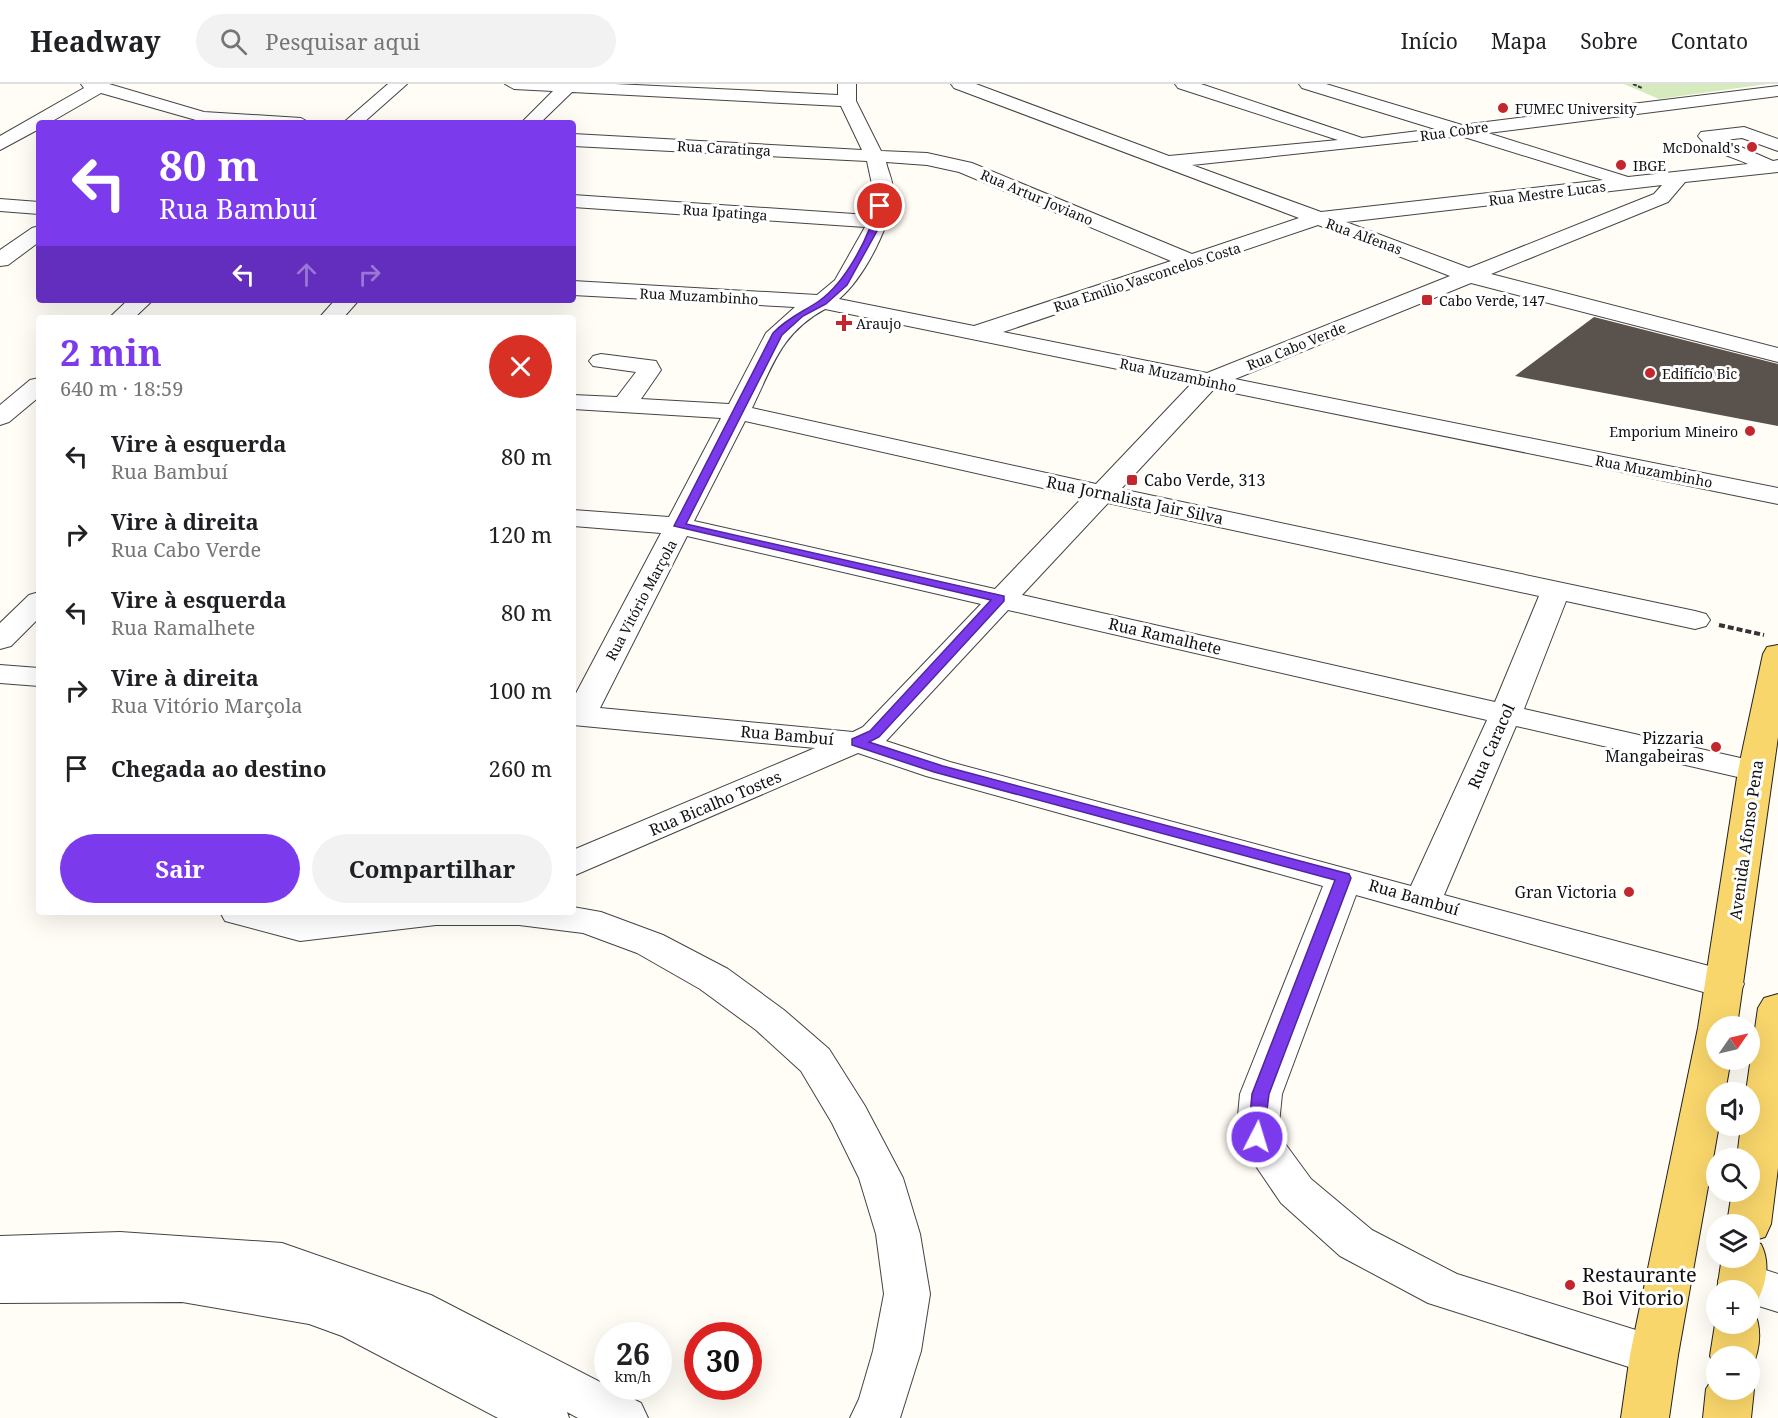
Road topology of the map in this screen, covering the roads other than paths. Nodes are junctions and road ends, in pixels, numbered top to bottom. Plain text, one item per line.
1 (398, 84) edge
2 (514, 84) edge
3 (960, 84) edge
4 (1184, 84) edge
5 (1308, 84) edge
6 (94, 86) edge
7 (569, 86) edge
8 (1778, 91) edge
9 (847, 93) edge
10 (39, 120) edge
11 (199, 120) edge
12 (356, 120) edge
13 (533, 120) edge
14 (36, 122) edge
15 (1456, 130) junction
16 (576, 140) edge
17 (1365, 143) junction
18 (0, 144) edge
19 (1778, 145) edge
20 (875, 157) junction
21 (1166, 162) junction
22 (1774, 167) edge
23 (1678, 179) junction
24 (1632, 183) junction
25 (1662, 198) junction
26 (576, 201) edge
27 (0, 205) edge
28 (36, 208) edge
29 (1317, 219) junction
30 (878, 222) junction
31 (36, 234) edge
32 (0, 260) edge
33 (1192, 262) junction
34 (1471, 276) junction
35 (576, 288) edge
36 (822, 302) junction
37 (138, 303) edge
38 (345, 303) edge
39 (124, 315) edge
40 (333, 315) edge
41 (976, 333) junction
42 (1778, 355) edge
43 (601, 361) dead end
44 (1208, 381) junction
45 (34, 394) edge
46 (0, 395) edge
47 (576, 402) edge
48 (624, 405) junction
49 (738, 412) junction
50 (0, 417) edge
51 (1100, 493) junction
52 (1778, 496) edge
53 (576, 518) edge
54 (680, 526) junction
55 (1556, 591) junction
56 (1000, 599) junction
57 (36, 605) edge
58 (1695, 620) dead end
59 (0, 640) edge
60 (1772, 645) edge
61 (0, 674) edge
62 (36, 678) edge
63 (1506, 713) junction
64 (577, 716) edge
65 (857, 742) junction
66 (1755, 771) junction
67 (576, 863) edge
68 (1344, 878) junction
69 (1423, 900) junction
70 (250, 915) edge
71 (418, 915) edge
72 (536, 915) edge
73 (1725, 984) junction
74 (1778, 1008) edge
75 (1719, 1016) edge
76 (1709, 1070) edge
77 (1750, 1214) edge
78 (0, 1254) edge
79 (0, 1284) edge
80 (1654, 1355) junction
81 (1729, 1400) edge
82 (545, 1418) edge
83 (624, 1418) edge
84 (874, 1418) edge
85 (1645, 1418) edge
86 (1727, 1418) edge

1 - 12 street
2 - 7 street
3 - 21 street, Rua Alfenas
4 - 17 street
5 - 15 street
6 - 10 street
6 - 11 street
7 - 9 street
7 - 13 street
8 - 15 street, Rua Cobre
9 - 20 street, Rua Vitório Marçola
14 - 18 street
15 - 17 street, Rua Cobre
15 - 24 street
16 - 20 street, Rua Caratinga
17 - 21 street, Rua Cobre
19 - 22 street
20 - 30 street, Rua Vitório Marçola
20 - 33 street, Rua Artur Joviano
21 - 29 street, Rua Alfenas
22 - 23 street, Rua Mestre Lucas
23 - 24 street, Rua Mestre Lucas
23 - 25 street, Rua Cabo Verde
24 - 25 street
24 - 29 street, Rua Mestre Lucas
25 - 34 street, Rua Cabo Verde
26 - 30 street, Rua Ipatinga
27 - 28 street
29 - 33 street, Rua Emilio Vasconcelos Costa
29 - 34 street, Rua Alfenas
30 - 36 street, Rua Vitório Marçola
31 - 32 street
33 - 41 street, Rua Emilio Vasconcelos Costa
34 - 42 street, Rua Alfenas
34 - 44 street, Rua Cabo Verde
35 - 36 street, Rua Muzambinho
36 - 41 street, Rua Muzambinho
36 - 49 street, Rua Vitório Marçola
37 - 39 street
38 - 40 street
41 - 44 street, Rua Muzambinho
43 - 48 street
44 - 51 street, Rua Cabo Verde
44 - 52 street, Rua Muzambinho
45 - 46 street
45 - 50 street
47 - 48 street, Rua Jornalista Jair Silva
48 - 49 street, Rua Jornalista Jair Silva
49 - 51 street, Rua Jornalista Jair Silva
49 - 54 street, Rua Vitório Marçola
51 - 55 street, Rua Jornalista Jair Silva
51 - 56 street, Rua Cabo Verde
53 - 54 street, Rua Ramalhete
54 - 56 street, Rua Ramalhete
54 - 64 street, Rua Vitório Marçola
55 - 58 street, Rua Jornalista Jair Silva
55 - 63 street, Rua Caracol
56 - 63 street, Rua Ramalhete
56 - 65 street, Rua Cabo Verde
57 - 59 street
60 - 66 main road, Avenida Afonso Pena
61 - 62 street
63 - 66 street, Rua Ramalhete
63 - 69 street, Rua Caracol
64 - 65 street, Rua Bambuí
65 - 67 street, Rua Bicalho Tostes
65 - 68 street, Rua Bambuí
66 - 73 main road, Avenida Afonso Pena
68 - 69 street, Rua Bambuí
68 - 80 street
69 - 73 street, Rua Bambuí
70 - 71 street
72 - 84 street
73 - 75 main road, Avenida Afonso Pena
74 - 77 main road
76 - 80 main road
78 - 83 street
79 - 82 street
80 - 85 main road
81 - 86 main road

